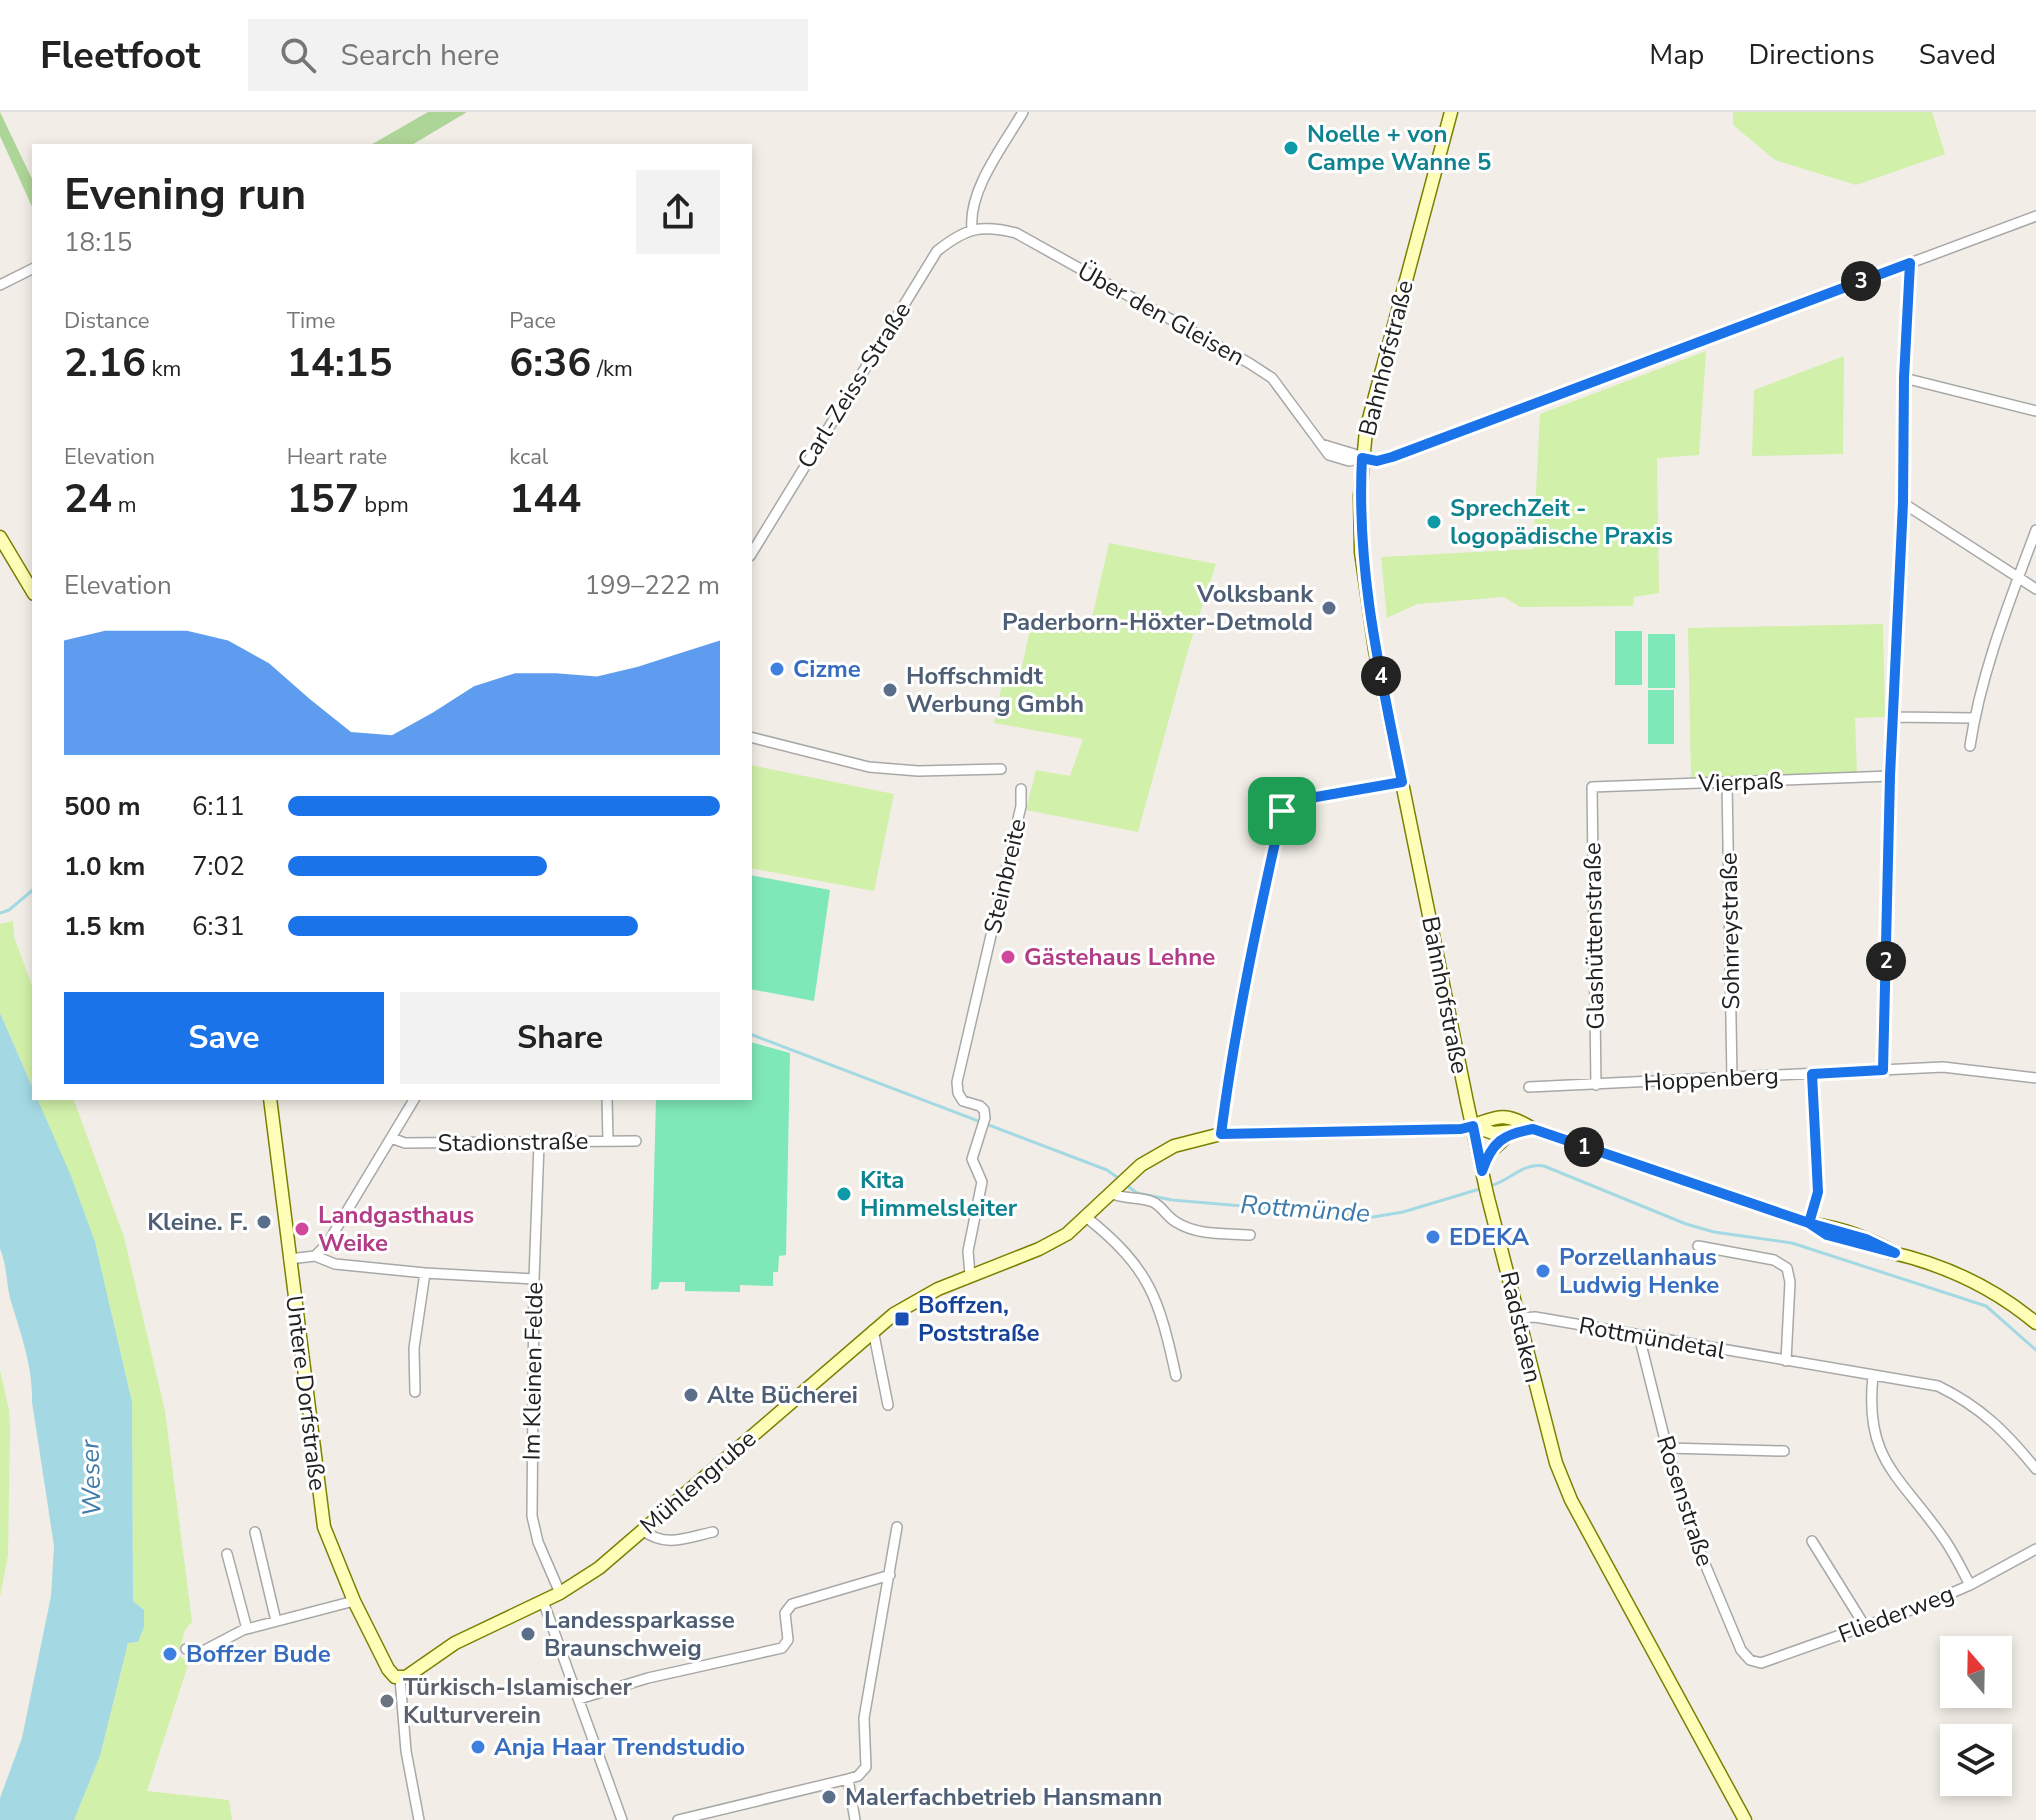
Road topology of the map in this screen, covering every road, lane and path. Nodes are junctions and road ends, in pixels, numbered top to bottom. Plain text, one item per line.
1 (1023, 112) edge
2 (1451, 112) edge
3 (2036, 216) edge
4 (972, 229) junction
5 (1910, 263) junction
6 (32, 269) edge
7 (0, 285) edge
8 (1904, 378) junction
9 (2036, 411) edge
10 (1362, 458) junction
11 (1903, 503) junction
12 (2036, 530) edge
13 (0, 537) edge
14 (752, 553) edge
15 (2018, 578) junction
16 (2036, 589) edge
17 (32, 591) edge
18 (1893, 717) junction
19 (1974, 718) junction
20 (752, 738) edge
21 (1970, 746) dead end
22 (1001, 769) dead end
23 (1890, 776) junction
24 (1402, 782) junction
25 (1727, 783) junction
26 (1592, 787) joint
27 (1021, 789) dead end
28 (1883, 1070) junction
29 (1812, 1074) junction
30 (2036, 1078) edge
31 (1732, 1079) junction
32 (1596, 1085) junction
33 (1529, 1087) dead end
34 (270, 1100) edge
35 (414, 1100) edge
36 (607, 1100) edge
37 (1473, 1126) junction
38 (1533, 1129) junction
39 (1512, 1132) junction
40 (1221, 1134) junction
41 (391, 1138) junction
42 (608, 1141) junction
43 (636, 1141) dead end
44 (539, 1144) junction
45 (1484, 1182) junction
46 (1114, 1189) junction
47 (1086, 1217) junction
48 (1810, 1223) junction
49 (1250, 1235) dead end
50 (1698, 1246) dead end
51 (315, 1256) junction
52 (289, 1259) junction
53 (425, 1273) junction
54 (970, 1275) junction
55 (534, 1279) junction
56 (1519, 1318) junction
57 (2036, 1323) edge
58 (873, 1330) junction
59 (1639, 1336) junction
60 (1786, 1361) junction
61 (1176, 1376) dead end
62 (1873, 1376) junction
63 (415, 1392) dead end
64 (888, 1405) dead end
65 (1667, 1448) junction
66 (1784, 1451) dead end
67 (2036, 1469) edge
68 (897, 1527) dead end
69 (642, 1530) junction
70 (255, 1532) dead end
71 (713, 1532) dead end
72 (1812, 1541) dead end
73 (2036, 1549) edge
74 (227, 1554) dead end
75 (890, 1575) junction
76 (1970, 1585) junction
77 (560, 1593) junction
78 (354, 1601) junction
79 (543, 1601) junction
80 (276, 1621) junction
81 (1866, 1628) junction
82 (247, 1629) junction
83 (186, 1649) dead end
84 (1750, 1660) joint
85 (396, 1676) junction
86 (579, 1699) junction
87 (848, 1779) junction
88 (419, 1820) edge
89 (622, 1820) edge
90 (678, 1820) edge
91 (855, 1820) edge
92 (1745, 1820) edge

1 - 4 street
2 - 10 main road, Bahnhofstraße
3 - 5 street
4 - 10 street, Über den Gleisen
4 - 14 street, Carl-Zeiss-Straße
5 - 8 street
5 - 10 street
6 - 7 street
8 - 9 street
8 - 11 street
10 - 24 main road, Bahnhofstraße
11 - 15 street
11 - 18 street
12 - 15 street
13 - 17 main road
15 - 16 street
15 - 19 street
18 - 19 street
18 - 23 street
19 - 21 street
20 - 22 street
23 - 25 street, Vierpaß
23 - 28 street
24 - 37 main road, Bahnhofstraße
24 - 40 street
25 - 26 street, Vierpaß
25 - 31 street, Sohnreystraße
26 - 32 street, Glashüttenstraße
27 - 54 street, Steinbreite
28 - 29 street, Hoppenberg
28 - 30 street, Hoppenberg
29 - 31 street, Hoppenberg
29 - 48 street
31 - 32 street, Hoppenberg
32 - 33 street, Hoppenberg
34 - 52 main road, Untere Dorfstraße
35 - 41 street
36 - 42 street
37 - 38 main road
37 - 39 main road
37 - 40 main road, Mühlengrube
37 - 45 main road, Radstaken
38 - 39 main road
38 - 48 main road
39 - 45 main road
40 - 46 main road, Mühlengrube
41 - 44 street, Stadionstraße
41 - 51 street
42 - 43 street, Stadionstraße
42 - 44 street, Stadionstraße
44 - 55 street, Im Kleinen Felde
45 - 56 main road, Radstaken
46 - 47 main road, Mühlengrube
46 - 49 street
47 - 54 main road, Mühlengrube
47 - 61 street
48 - 57 main road
50 - 60 street
51 - 52 street
51 - 53 street
52 - 78 main road, Untere Dorfstraße
53 - 55 street
53 - 63 street
54 - 58 main road, Mühlengrube
55 - 77 street, Im Kleinen Felde
56 - 59 street, Rottmündetal
56 - 92 main road, Radstaken
58 - 64 street
58 - 69 main road, Mühlengrube
59 - 60 street, Rottmündetal
59 - 65 street, Rosenstraße
60 - 62 street, Rottmündetal
62 - 67 street, Rottmündetal
62 - 76 street
65 - 66 street
65 - 84 street, Rosenstraße
68 - 75 street
69 - 71 street
69 - 77 main road, Mühlengrube
70 - 80 street
72 - 81 street
73 - 76 street, Fliederweg
74 - 82 street
75 - 86 street
75 - 87 street
76 - 81 street, Fliederweg
77 - 79 main road, Mühlengrube
78 - 80 street
78 - 85 main road, Untere Dorfstraße
79 - 85 main road, Mühlengrube
79 - 86 street
80 - 82 street
81 - 84 street, Fliederweg
82 - 83 street
85 - 88 street
86 - 89 street
87 - 90 street
87 - 91 street

